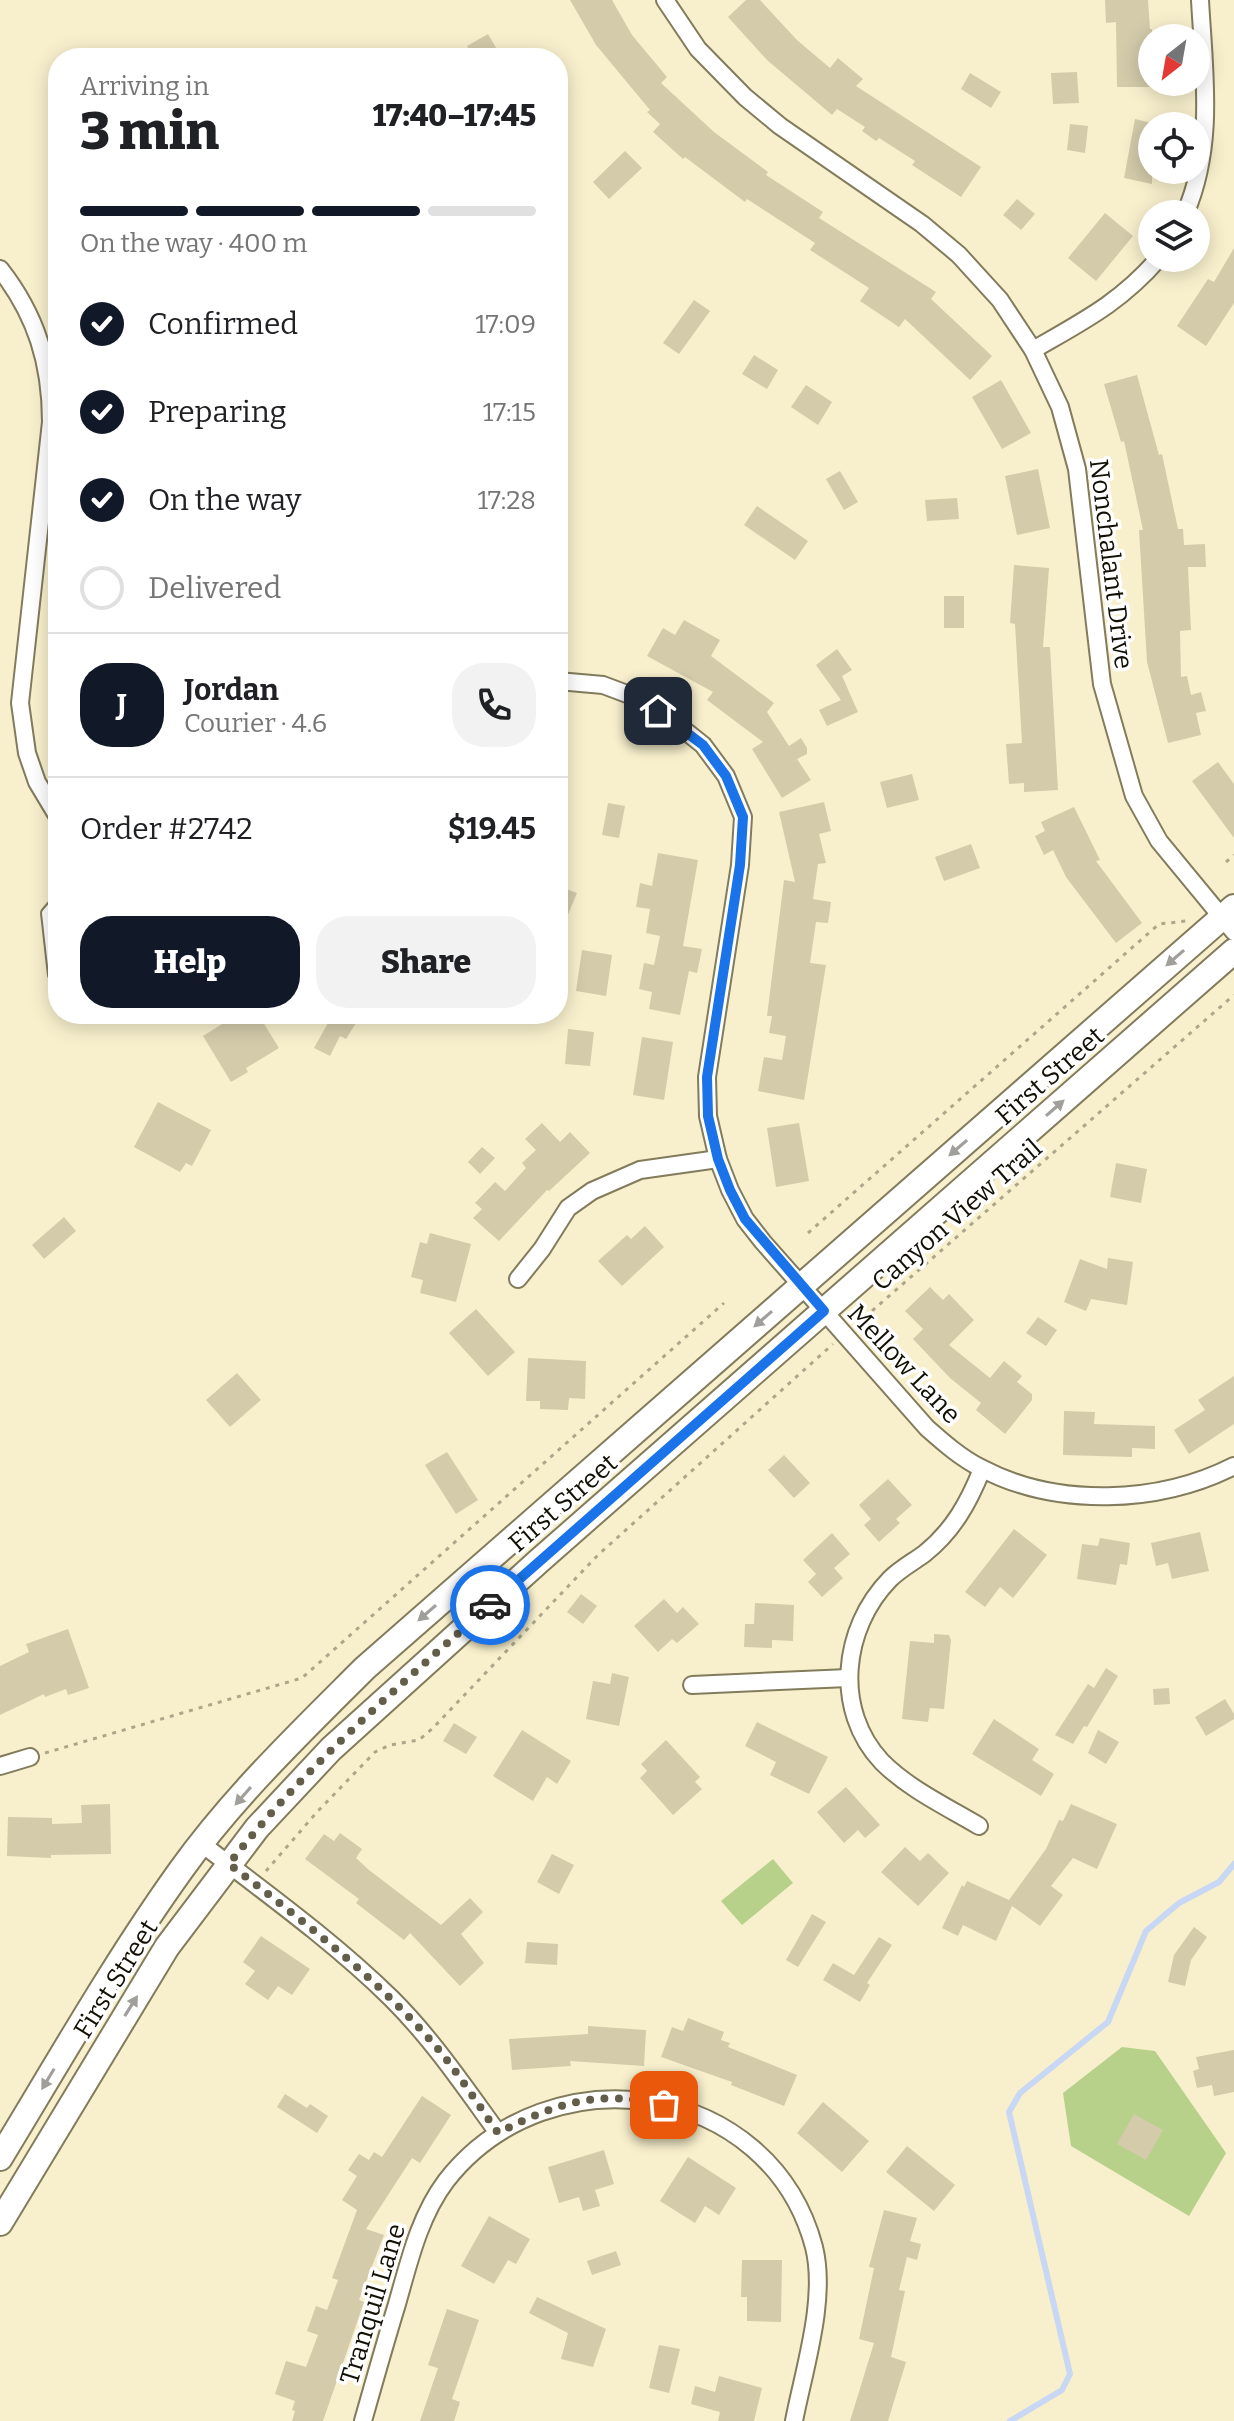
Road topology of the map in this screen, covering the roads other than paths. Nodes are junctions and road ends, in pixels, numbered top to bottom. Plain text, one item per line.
1 (665, 0) edge
2 (1200, 0) edge
3 (1191, 200) edge
4 (0, 269) edge
5 (1147, 272) edge
6 (1033, 350) junction
7 (48, 371) edge
8 (48, 449) edge
9 (568, 682) edge
10 (48, 800) edge
11 (48, 911) edge
12 (1230, 919) edge
13 (48, 931) edge
14 (1234, 951) edge
15 (718, 1159) junction
16 (518, 1279) dead end
17 (801, 1286) junction
18 (824, 1311) junction
19 (1234, 1466) edge
20 (982, 1469) junction
21 (848, 1678) junction
22 (692, 1685) dead end
23 (30, 1757) road end
24 (0, 1766) edge
25 (979, 1826) dead end
26 (202, 1844) junction
27 (229, 1864) junction
28 (498, 2133) junction
29 (0, 2158) edge
30 (0, 2223) edge
31 (363, 2421) edge
32 (794, 2421) edge

1 - 6 street, Nonchalant Drive
2 - 3 street
4 - 7 street
5 - 6 street
6 - 12 street, Nonchalant Drive
8 - 10 street
9 - 15 street, Mellow Lane
11 - 13 lane
12 -> 17 main road, First Street
18 -> 14 main road, First Street
15 - 16 street
15 - 17 street, Mellow Lane
17 - 18 street, Mellow Lane
17 -> 26 main road, First Street
18 - 20 street, Mellow Lane
18 - 27 main road, First Street
19 - 20 street, Mellow Lane
20 - 21 street
21 - 22 street
21 - 25 street
23 - 24 street
26 - 27 street
26 -> 29 main road, First Street
27 - 28 street
30 -> 27 main road, First Street
28 - 31 street, Tranquil Lane
28 - 32 street, Tranquil Lane

